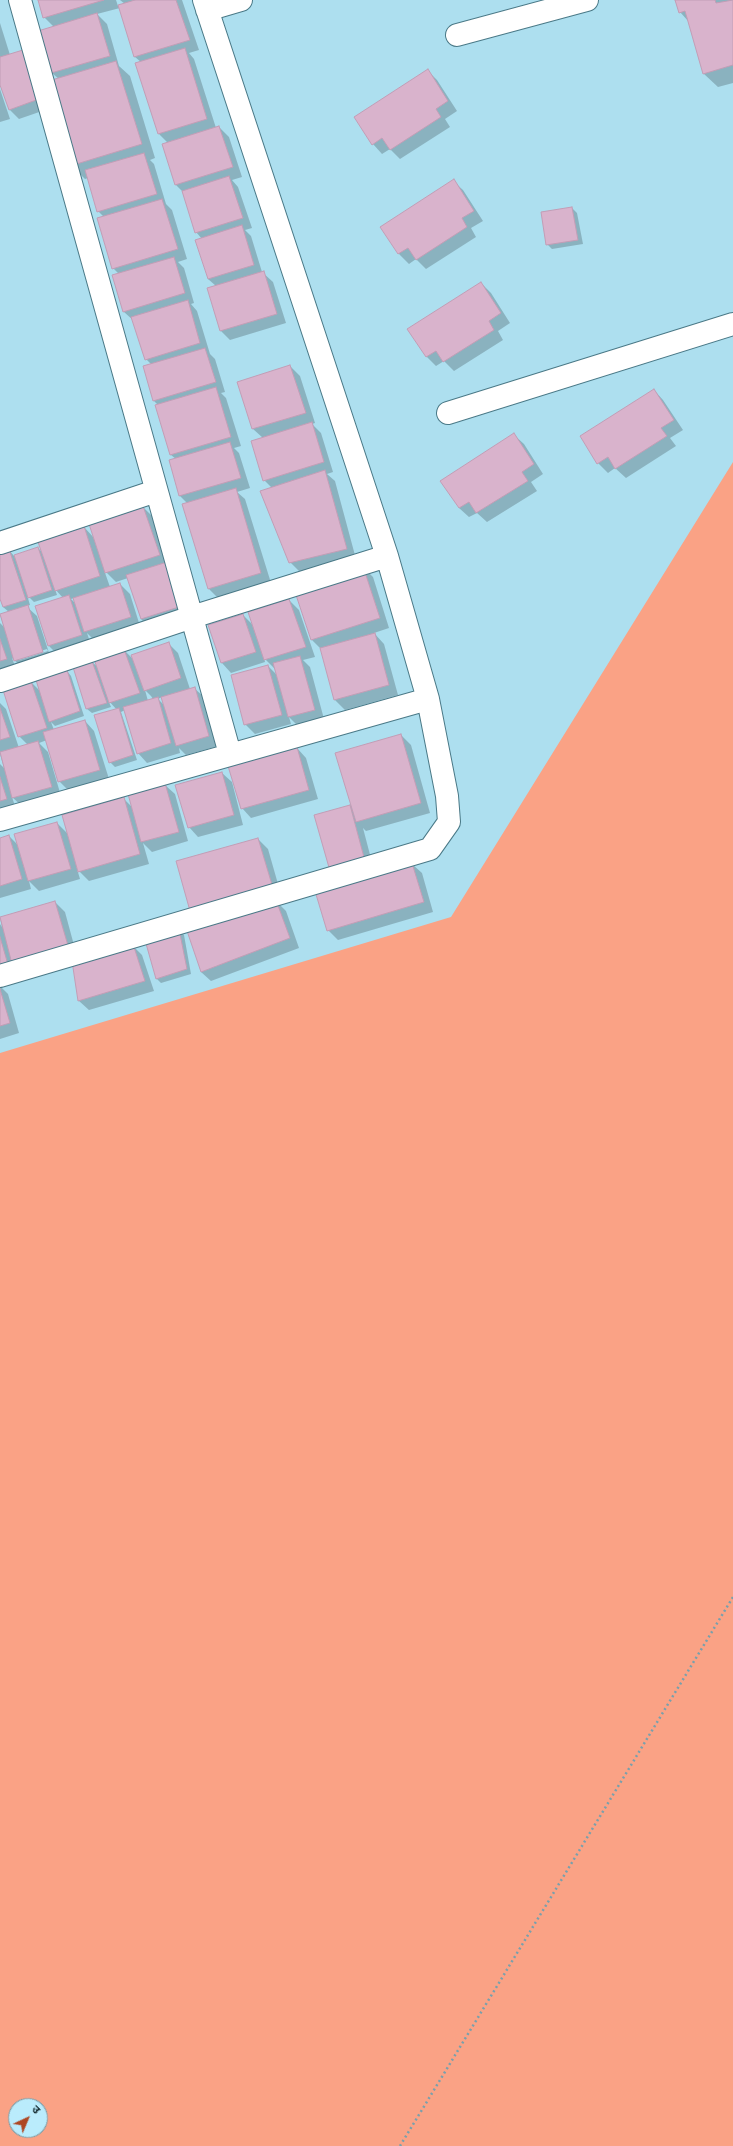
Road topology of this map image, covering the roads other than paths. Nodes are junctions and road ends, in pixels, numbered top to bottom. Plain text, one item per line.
1 (20, 0) edge
2 (241, 0) edge
3 (587, 0) edge
4 (206, 5) edge
5 (457, 35) dead end
6 (733, 324) edge
7 (448, 413) dead end
8 (156, 491) junction
9 (0, 543) edge
10 (387, 556) junction
11 (192, 617) junction
12 (0, 681) edge
13 (428, 699) junction
14 (230, 754) junction
15 (0, 820) edge
16 (0, 976) edge

1 - 8 street
2 - 4 street
3 - 5 street
4 - 10 street
6 - 7 street
8 - 9 street
8 - 11 street
10 - 11 street
10 - 13 street
11 - 12 street
11 - 14 street
13 - 14 street
13 - 16 street
14 - 15 street

